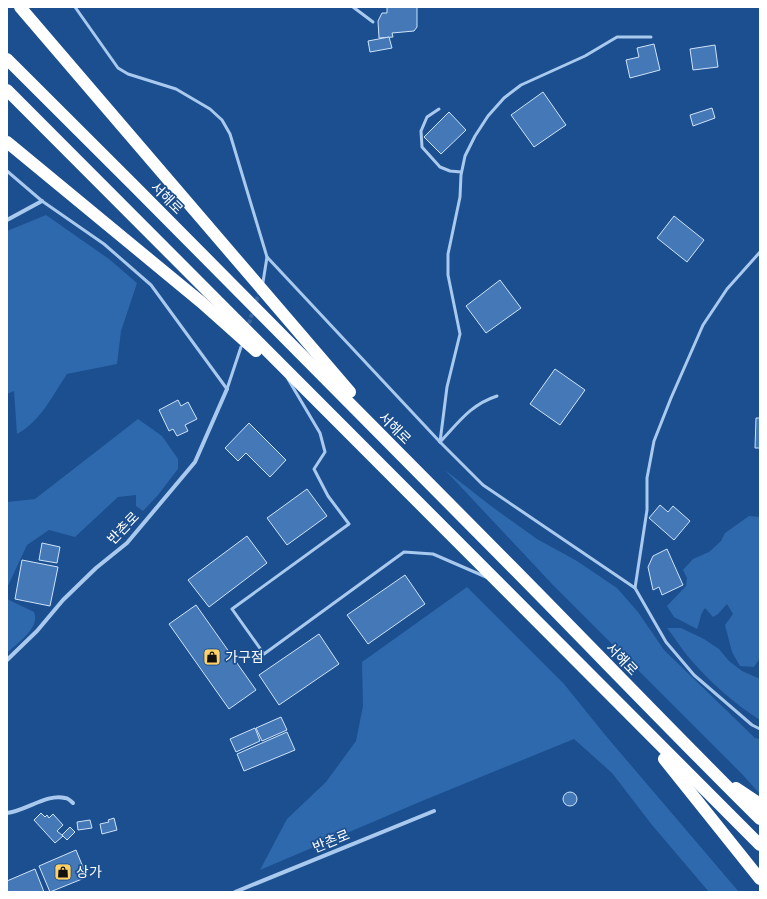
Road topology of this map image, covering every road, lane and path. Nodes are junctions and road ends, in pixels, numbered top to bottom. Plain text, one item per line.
1 (20, 7) edge
2 (75, 7) edge
3 (353, 7) edge
4 (373, 22) dead end
5 (651, 37) dead end
6 (7, 60) edge
7 (7, 90) edge
8 (7, 94) edge
9 (440, 109) dead end
10 (41, 125) junction
11 (7, 142) edge
12 (7, 171) edge
13 (461, 172) junction
14 (42, 201) junction
15 (7, 220) edge
16 (760, 252) edge
17 (267, 258) junction
18 (263, 282) dead end
19 (241, 347) dead end
20 (287, 378) junction
21 (227, 389) junction
22 (497, 396) dead end
23 (343, 427) junction
24 (440, 442) junction
25 (415, 469) junction
26 (498, 582) junction
27 (635, 588) junction
28 (7, 660) edge
29 (626, 711) junction
30 (760, 729) edge
31 (707, 767) junction
32 (73, 803) dead end
33 (760, 804) edge
34 (434, 811) dead end
35 (7, 813) edge
36 (760, 819) edge
37 (760, 845) edge
38 (760, 879) edge
39 (235, 892) edge

1 - 25 highway
2 - 17 lane
3 - 4 lane
5 - 13 lane
6 - 25 highway, 서해로
7 - 10 highway
8 - 10 highway
9 - 13 lane
10 - 23 highway
11 - 20 highway
12 - 14 lane
13 - 24 lane
14 - 15 street
14 - 21 lane
16 - 27 lane
17 - 18 lane
17 - 24 lane
19 - 21 lane
20 - 23 highway
20 - 26 lane
21 - 28 street, 반촌로
22 - 24 lane
23 - 26 highway
24 - 27 lane
25 - 31 highway, 서해로
26 - 29 highway
27 - 30 lane
29 - 37 highway
29 - 38 highway
31 - 33 highway
31 - 36 highway, 서해로
32 - 35 street
34 - 39 street, 반촌로

